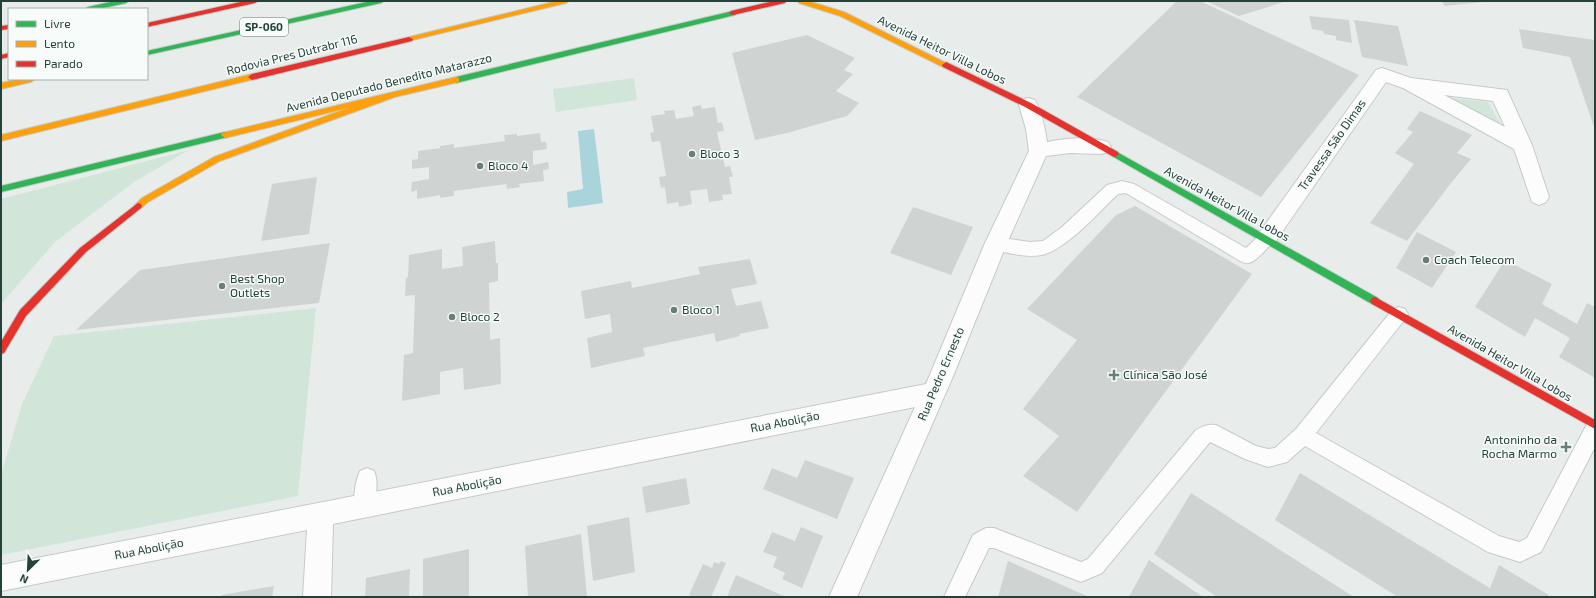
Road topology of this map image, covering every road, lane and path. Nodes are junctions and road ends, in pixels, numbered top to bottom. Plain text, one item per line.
1 (126, 1) edge
2 (255, 1) edge
3 (381, 1) edge
4 (566, 1) edge
5 (783, 1) edge
6 (802, 1) edge
7 (93, 8) edge
8 (148, 25) edge
9 (148, 53) edge
10 (27, 80) edge
11 (1409, 84) junction
12 (1, 86) edge
13 (393, 95) junction
14 (1028, 105) junction
15 (1, 138) edge
16 (1522, 145) junction
17 (1101, 147) junction
18 (1039, 151) junction
19 (1, 189) edge
20 (1539, 197) dead end
21 (1266, 239) junction
22 (996, 243) junction
23 (1399, 314) junction
24 (1, 350) edge
25 (933, 393) junction
26 (1595, 427) edge
27 (1303, 436) junction
28 (366, 477) dead end
29 (364, 506) junction
30 (321, 515) junction
31 (1, 578) edge
32 (317, 597) edge
33 (843, 597) edge
34 (954, 597) edge

1 - 7 main road
2 - 8 main road, SP-060
3 - 9 main road, SP-060
4 - 15 main road, Rodovia Pres Dutrabr 116
5 - 13 main road, Avenida Deputado Benedito Matarazzo
6 - 14 main road, Avenida Heitor Villa Lobos
10 - 12 main road
11 - 16 street, Travessa São Dimas
11 - 16 street, Travessa São Dimas
11 - 21 street, Travessa São Dimas
13 - 19 main road, Avenida Deputado Benedito Matarazzo
13 - 24 main road
14 - 17 main road, Avenida Heitor Villa Lobos
14 - 18 street
16 - 20 street, Travessa São Dimas
17 - 18 street
17 - 21 main road, Avenida Heitor Villa Lobos
18 - 22 street, Rua Pedro Ernesto
21 - 22 lane
21 - 23 main road, Avenida Heitor Villa Lobos
22 - 25 street, Rua Pedro Ernesto
23 - 26 main road, Avenida Heitor Villa Lobos
23 - 27 lane
25 - 29 street, Rua Abolição
25 - 33 street, Rua Pedro Ernesto
26 - 27 lane
27 - 34 lane
28 - 29 lane
29 - 30 street, Rua Abolição
30 - 31 street, Rua Abolição
30 - 32 street

